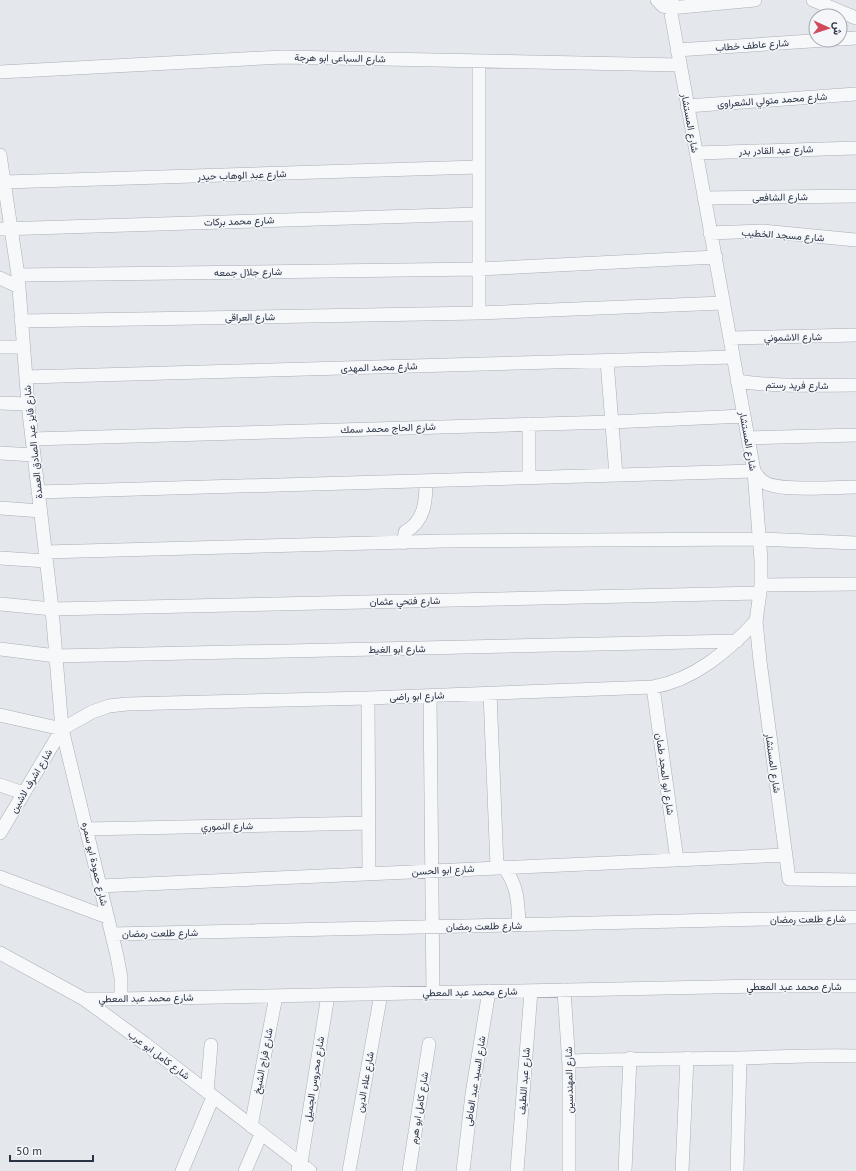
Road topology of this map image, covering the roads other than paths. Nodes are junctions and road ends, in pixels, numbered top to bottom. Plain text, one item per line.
1 (657, 0) edge
2 (755, 0) edge
3 (813, 0) edge
4 (671, 4) edge
5 (856, 18) edge
6 (808, 41) edge
7 (677, 50) junction
8 (480, 61) junction
9 (680, 65) junction
10 (0, 72) edge
11 (856, 94) edge
12 (688, 106) junction
13 (856, 148) edge
14 (696, 153) junction
15 (0, 155) edge
16 (478, 167) junction
17 (1, 169) edge
18 (4, 182) junction
19 (856, 196) edge
20 (704, 198) junction
21 (479, 214) junction
22 (5, 229) edge
23 (710, 233) junction
24 (856, 240) edge
25 (716, 257) junction
26 (479, 269) junction
27 (0, 278) edge
28 (18, 281) junction
29 (723, 303) junction
30 (479, 313) junction
31 (21, 321) junction
32 (856, 335) edge
33 (730, 338) junction
34 (0, 347) edge
35 (23, 347) junction
36 (733, 357) junction
37 (607, 361) junction
38 (26, 377) junction
39 (737, 381) junction
40 (856, 385) edge
41 (0, 403) edge
42 (28, 404) junction
43 (744, 416) junction
44 (612, 422) junction
45 (529, 424) junction
46 (856, 435) edge
47 (748, 438) junction
48 (32, 439) junction
49 (0, 453) edge
50 (34, 455) junction
51 (754, 471) junction
52 (616, 475) junction
53 (529, 478) junction
54 (426, 481) junction
55 (856, 487) edge
56 (38, 492) junction
57 (0, 508) edge
58 (41, 511) junction
59 (759, 539) junction
60 (404, 543) junction
61 (856, 543) edge
62 (46, 557) junction
63 (0, 558) edge
64 (856, 584) edge
65 (760, 589) junction
66 (0, 604) edge
67 (52, 609) junction
68 (756, 621) junction
69 (738, 641) junction
70 (0, 649) edge
71 (56, 656) junction
72 (653, 687) junction
73 (490, 693) junction
74 (430, 696) junction
75 (368, 698) junction
76 (0, 715) edge
77 (62, 729) junction
78 (0, 785) edge
79 (23, 793) junction
80 (368, 823) junction
81 (1, 828) edge
82 (86, 829) junction
83 (786, 855) junction
84 (677, 860) junction
85 (500, 867) junction
86 (432, 871) junction
87 (369, 874) junction
88 (0, 877) edge
89 (856, 880) edge
90 (100, 886) junction
91 (107, 917) junction
92 (856, 918) edge
93 (519, 925) junction
94 (432, 927) junction
95 (112, 934) junction
96 (0, 952) edge
97 (856, 986) edge
98 (564, 990) junction
99 (489, 991) junction
100 (531, 991) junction
101 (433, 993) junction
102 (381, 994) junction
103 (328, 995) junction
104 (276, 996) junction
105 (84, 999) junction
106 (121, 999) junction
107 (429, 1044) dead end
108 (211, 1045) dead end
109 (856, 1056) edge
110 (630, 1058) junction
111 (687, 1058) junction
112 (740, 1058) junction
113 (569, 1061) junction
114 (210, 1094) junction
115 (256, 1130) junction
116 (303, 1168) edge
117 (182, 1171) edge
118 (245, 1171) edge
119 (349, 1171) edge
120 (409, 1171) edge
121 (463, 1171) edge
122 (517, 1171) edge
123 (570, 1171) edge
124 (625, 1171) edge
125 (682, 1171) edge
126 (737, 1171) edge

1 - 4 street
2 - 4 street
3 - 5 street
4 - 7 street, شارع المستشار
6 - 7 street, شارع عاطف خطاب
7 - 9 street, شارع المستشار
8 - 9 street, شارع السباعى ابو هرجة
8 - 10 street, شارع السباعى ابو هرجة
8 - 16 street
9 - 12 street, شارع المستشار
11 - 12 street, شارع محمد متولي الشعراوى
12 - 14 street, شارع المستشار
13 - 14 street, شارع عبد القادر بدر
14 - 20 street, شارع المستشار
15 - 17 street, شارع فايز عبد الصادق العمدة
16 - 18 street, شارع عبد الوهاب حيدر
16 - 21 street
17 - 18 street, شارع فايز عبد الصادق العمدة
18 - 22 street, شارع فايز عبد الصادق العمدة
19 - 20 street, شارع الشافعى
20 - 23 street, شارع المستشار
21 - 22 street, شارع محمد بركات
21 - 26 street
22 - 28 street, شارع فايز عبد الصادق العمدة
23 - 24 street, شارع مسجد الخطيب
23 - 25 street, شارع المستشار
25 - 26 street, شارع جلال جمعه
25 - 29 street, شارع المستشار
26 - 28 street, شارع جلال جمعه
26 - 30 street
27 - 28 street
28 - 31 street, شارع فايز عبد الصادق العمدة
29 - 30 street, شارع العراقى
29 - 33 street, شارع المستشار
30 - 31 street, شارع العراقى
31 - 35 street, شارع فايز عبد الصادق العمدة
32 - 33 street, شارع الاشموني
33 - 36 street, شارع المستشار
34 - 35 street
35 - 38 street, شارع فايز عبد الصادق العمدة
36 - 37 street, شارع محمد المهدى
36 - 39 street, شارع المستشار
37 - 38 street, شارع محمد المهدى
37 - 44 street
38 - 42 street, شارع فايز عبد الصادق العمدة
39 - 40 street, شارع فريد رستم
39 - 43 street, شارع المستشار
41 - 42 street
42 - 48 street, شارع فايز عبد الصادق العمدة
43 - 44 street, شارع الحاج محمد سمك
43 - 47 street, شارع المستشار
44 - 45 street, شارع الحاج محمد سمك
44 - 52 street
45 - 48 street, شارع الحاج محمد سمك
45 - 53 street
46 - 47 street
47 - 51 street, شارع المستشار
48 - 50 street, شارع فايز عبد الصادق العمدة
49 - 50 street
50 - 56 street, شارع فايز عبد الصادق العمدة
51 - 52 street
51 - 55 street
51 - 59 street, شارع المستشار
52 - 53 street
53 - 54 street
54 - 56 street
54 - 60 street
56 - 58 street, شارع فايز عبد الصادق العمدة
57 - 58 street
58 - 62 street, شارع فايز عبد الصادق العمدة
59 - 60 street
59 - 61 street
59 - 65 street, شارع المستشار
60 - 62 street
62 - 63 street
62 - 67 street, شارع فايز عبد الصادق العمدة
64 - 65 street, شارع فتحي عثمان
65 - 67 street, شارع فتحي عثمان
65 - 68 street, شارع المستشار
66 - 67 street, شارع فتحي عثمان
67 - 71 street, شارع فايز عبد الصادق العمدة
68 - 69 street, شارع ابو راضى
68 - 83 street, شارع المستشار
69 - 71 street, شارع ابو الغيط
69 - 72 street, شارع ابو راضى
70 - 71 street, شارع ابو الغيط
71 - 77 street, شارع فايز عبد الصادق العمدة
72 - 73 street, شارع ابو راضى
72 - 84 street, شارع ابو المجد طمان
73 - 74 street, شارع ابو راضى
73 - 85 street
74 - 75 street, شارع ابو راضى
74 - 86 street
75 - 77 street, شارع ابو راضى
75 - 80 street
76 - 77 street
77 - 79 street, شارع اشرف لاشين
77 - 82 street, شارع حمودة ابو سمره
78 - 79 street
79 - 81 street, شارع اشرف لاشين
80 - 82 street, شارع النموري
80 - 87 street
82 - 90 street, شارع حمودة ابو سمره
83 - 84 street, شارع ابو الحسن
83 - 89 street, شارع المستشار
84 - 85 street, شارع ابو الحسن
85 - 86 street, شارع ابو الحسن
85 - 93 street
86 - 87 street, شارع ابو الحسن
86 - 94 street
87 - 90 street, شارع ابو الحسن
88 - 91 street
90 - 91 street, شارع حمودة ابو سمره
91 - 95 street, شارع حمودة ابو سمره
92 - 93 street, شارع طلعت رمضان
93 - 94 street, شارع طلعت رمضان
94 - 95 street, شارع طلعت رمضان
94 - 101 street
95 - 106 street, شارع حمودة ابو سمره
96 - 105 street, شارع كامل ابو عرب
97 - 98 street, شارع محمد عبد المعطي
98 - 100 street, شارع محمد عبد المعطي
98 - 113 street, شارع المهندسين
99 - 100 street, شارع محمد عبد المعطي
99 - 101 street, شارع محمد عبد المعطي
99 - 121 street, شارع السيد عبد العاطى
100 - 122 street, شارع عبد اللطيف
101 - 102 street, شارع محمد عبد المعطي
102 - 103 street, شارع محمد عبد المعطي
102 - 119 street, شارع علاء الدين
103 - 104 street, شارع محمد عبد المعطي
103 - 116 street, شارع محروس الجميل
104 - 106 street, شارع محمد عبد المعطي
104 - 115 street, شارع فراج الشيخ
105 - 106 street, شارع محمد عبد المعطي
105 - 114 street, شارع كامل ابو عرب
107 - 120 street, شارع كامل ابو هرم
108 - 114 street
109 - 112 street
110 - 111 street
110 - 113 street
110 - 124 street
111 - 112 street
111 - 125 street
112 - 126 street
113 - 123 street, شارع المهندسين
114 - 115 street, شارع كامل ابو عرب
114 - 117 street
115 - 116 street, شارع كامل ابو عرب
115 - 118 street, شارع فراج الشيخ

